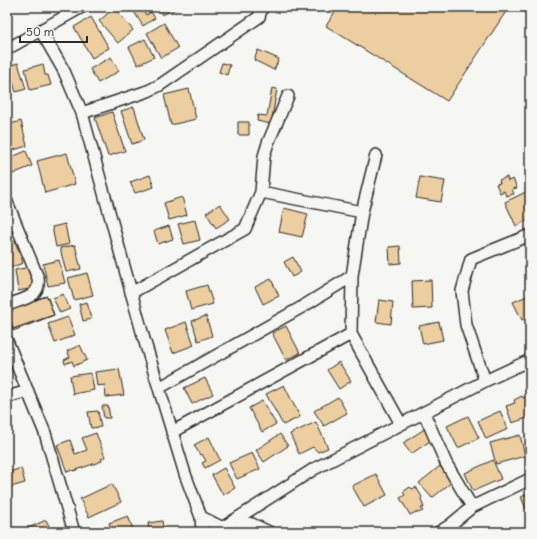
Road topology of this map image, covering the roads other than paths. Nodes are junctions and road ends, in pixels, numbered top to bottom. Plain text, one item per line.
1 (82, 7) edge
2 (262, 7) edge
3 (41, 31) junction
4 (7, 49) edge
5 (288, 96) dead end
6 (82, 113) junction
7 (376, 155) dead end
8 (261, 192) junction
9 (7, 202) edge
10 (362, 212) junction
11 (530, 236) edge
12 (352, 276) junction
13 (132, 292) junction
14 (7, 305) edge
15 (351, 334) junction
16 (7, 341) edge
17 (530, 360) edge
18 (485, 382) junction
19 (159, 388) junction
20 (28, 390) junction
21 (7, 397) edge
22 (424, 413) junction
23 (401, 424) junction
24 (172, 432) junction
25 (530, 479) edge
26 (472, 507) junction
27 (201, 517) junction
28 (235, 521) junction
29 (451, 529) edge
30 (220, 530) edge
31 (74, 532) edge
32 (202, 532) edge
33 (269, 532) edge
34 (439, 532) edge

1 - 3 street
2 - 6 street
3 - 4 street
3 - 6 street
5 - 8 street
6 - 13 street
7 - 10 street
8 - 10 street
8 - 13 street
9 - 14 street
10 - 12 street
11 - 18 street
12 - 15 street
12 - 19 street
13 - 19 street
15 - 23 street
15 - 24 street
16 - 20 street
17 - 18 street
18 - 22 street
19 - 24 street
20 - 21 street
20 - 31 street
22 - 23 street
22 - 26 street
23 - 28 street
24 - 27 street
25 - 26 street
26 - 29 street
27 - 30 street
27 - 32 street
28 - 30 street
28 - 33 street
29 - 34 street

